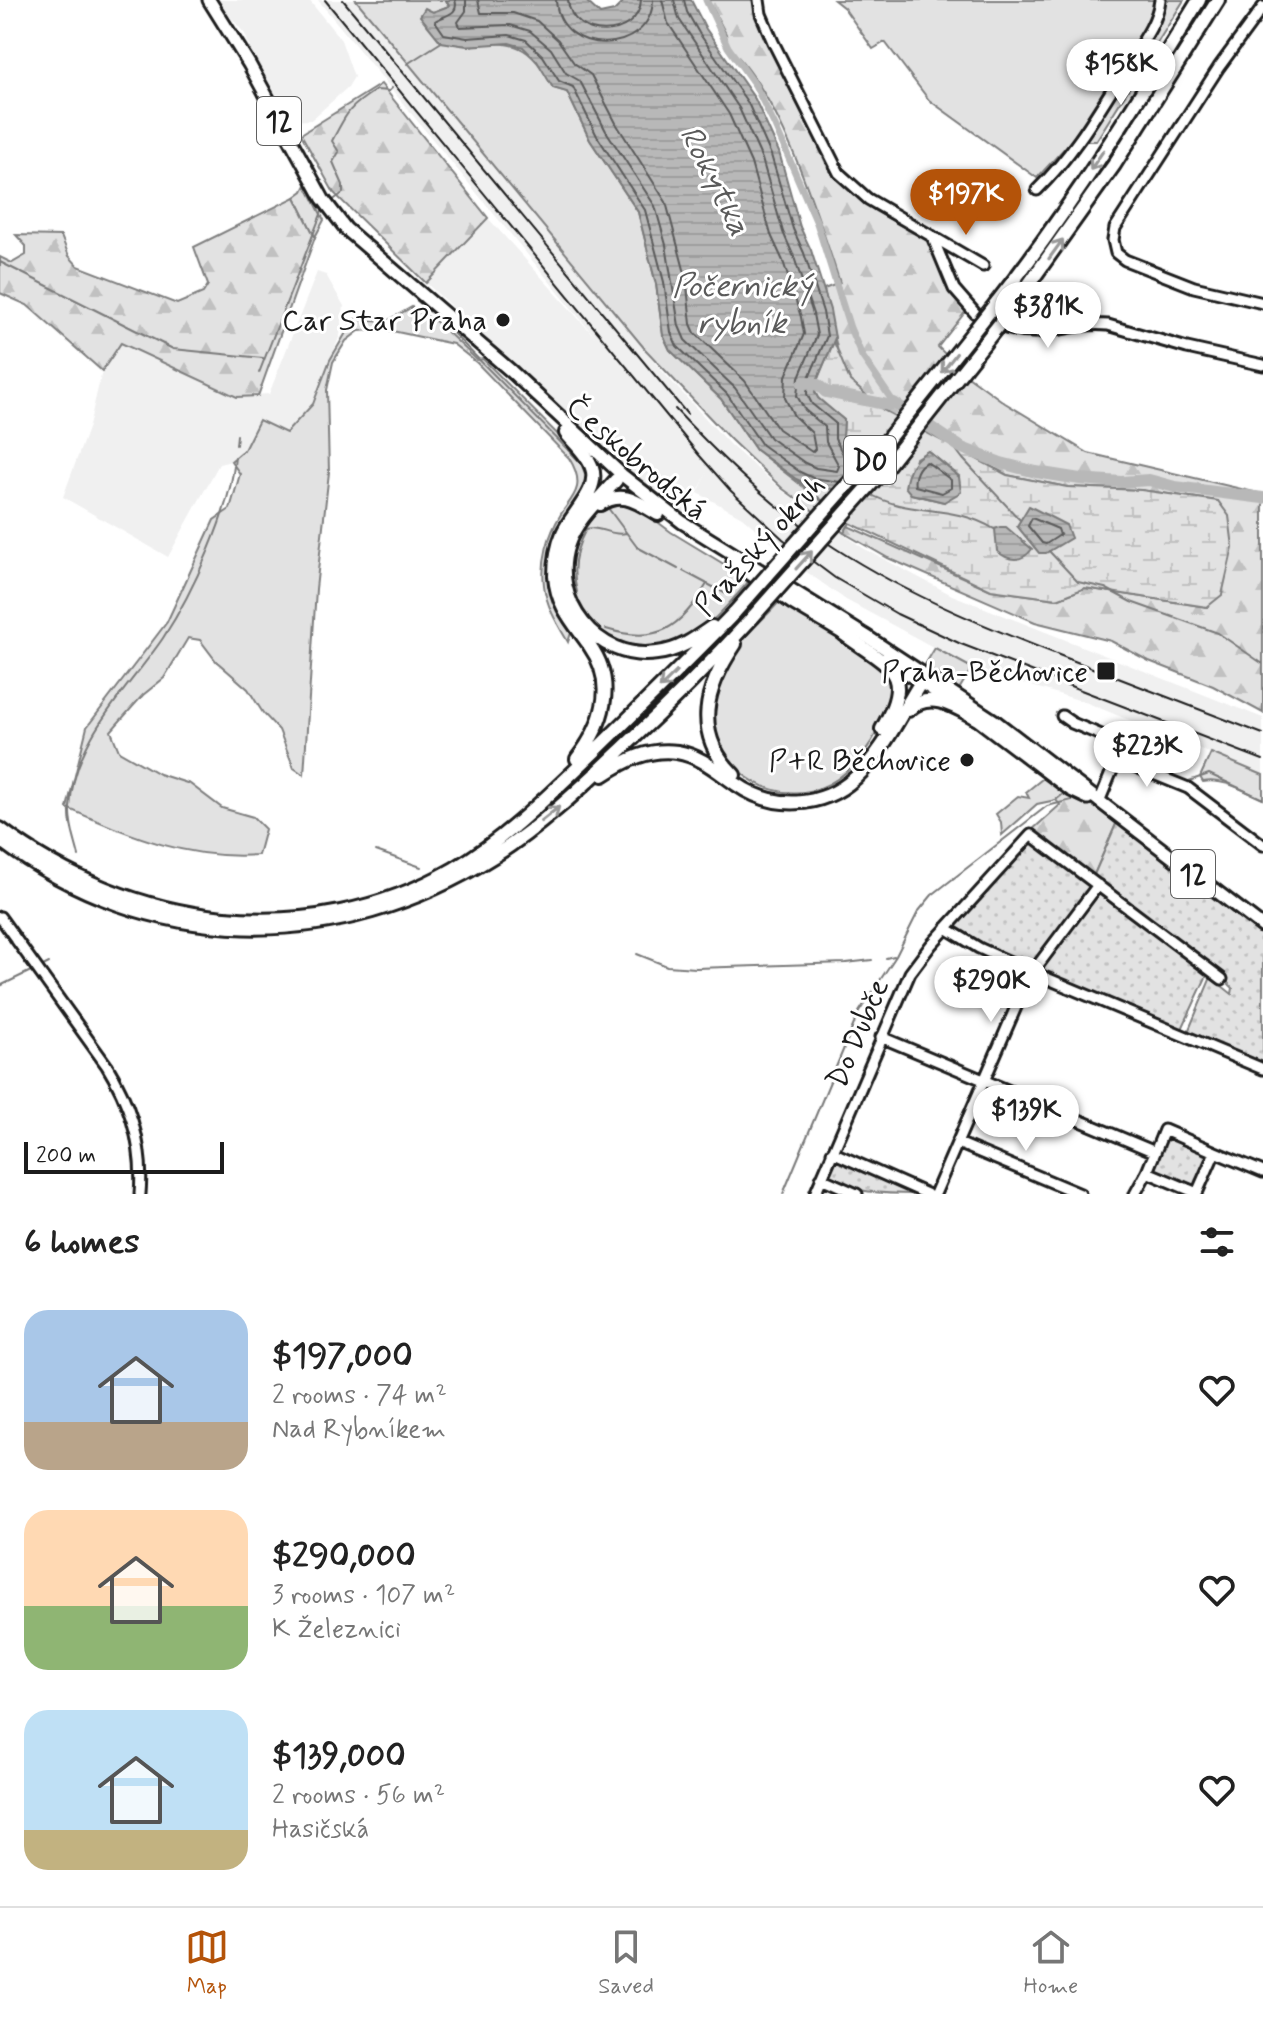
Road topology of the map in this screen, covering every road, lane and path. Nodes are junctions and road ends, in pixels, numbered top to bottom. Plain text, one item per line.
1 (209, 0) edge
2 (759, 0) edge
3 (1160, 0) edge
4 (1199, 0) edge
5 (1218, 0) edge
6 (1263, 7) edge
7 (1037, 190) dead end
8 (932, 236) junction
9 (983, 266) dead end
10 (1050, 298) dead end
11 (1263, 303) edge
12 (975, 313) dead end
13 (1078, 313) junction
14 (1095, 324) junction
15 (1002, 327) dead end
16 (1077, 327) junction
17 (478, 343) junction
18 (1263, 365) edge
19 (566, 433) junction
20 (616, 475) junction
21 (658, 514) junction
22 (570, 528) junction
23 (731, 615) junction
24 (746, 625) junction
25 (844, 634) junction
26 (921, 677) junction
27 (1062, 716) dead end
28 (976, 718) junction
29 (888, 734) junction
30 (865, 759) junction
31 (1117, 759) junction
32 (580, 789) junction
33 (554, 790) junction
34 (1099, 802) junction
35 (0, 829) edge
36 (0, 840) edge
37 (1263, 845) edge
38 (1098, 885) junction
39 (0, 917) edge
40 (259, 924) junction
41 (277, 924) junction
42 (1263, 927) edge
43 (946, 928) junction
44 (1032, 972) junction
45 (1222, 979) dead end
46 (881, 1037) junction
47 (1263, 1069) edge
48 (985, 1081) junction
49 (958, 1143) junction
50 (832, 1152) junction
51 (1155, 1152) junction
52 (1215, 1152) junction
53 (1147, 1172) junction
54 (1263, 1172) edge
55 (821, 1178) junction
56 (140, 1194) edge
57 (815, 1194) edge
58 (857, 1194) edge
59 (927, 1194) edge
60 (935, 1194) edge
61 (1080, 1194) edge
62 (1135, 1194) edge

1 - 17 main road, Českobrodská / 12
2 - 8 street
3 - 7 street
4 -> 23 highway, Pražský okruh / D0, bridge
24 -> 5 highway, Pražský okruh / D0, bridge
6 - 11 street
8 - 9 street
8 - 12 street
10 - 13 street
13 - 14 street
13 - 16 street
14 - 16 street
14 - 18 street
15 - 16 street
17 - 19 main road, Českobrodská / 12
17 - 20 main road, Českobrodská / 12
19 - 20 main road, Českobrodská / 12
19 - 22 highway
20 - 21 main road, Českobrodská / 12
20 - 22 highway
20 - 26 main road, Českobrodská / 12
21 - 22 highway
21 - 25 main road, Českobrodská
22 - 23 highway
22 - 33 highway
23 -> 33 highway, Pražský okruh / D0
24 - 30 highway
24 - 32 highway, Pražský okruh / D0
25 - 26 main road, Českobrodská
25 - 30 highway
26 - 28 main road, Českobrodská
26 - 29 highway
26 - 30 highway
26 - 34 main road, Českobrodská / 12
27 - 31 street
28 - 29 highway
28 - 34 main road, Českobrodská
29 - 32 highway
31 - 34 street
31 - 37 street
41 -> 32 highway
33 - 41 highway
34 - 42 main road, Českobrodská / 12
35 - 40 highway
36 - 40 highway
38 - 43 street, Do Dubče
38 - 44 street
38 - 45 street
39 - 56 street
40 - 41 highway
43 - 44 street
43 - 46 street, Do Dubče
44 - 47 street
44 - 48 street
46 - 48 street
46 - 50 street, Do Dubče
48 - 49 street
48 - 51 street
49 - 60 street
49 - 61 street
50 - 55 street, Do Dubče
50 - 59 street
51 - 52 street
51 - 53 street
52 - 53 street
52 - 54 street
53 - 62 street
55 - 57 street, Do Dubče
55 - 58 street

